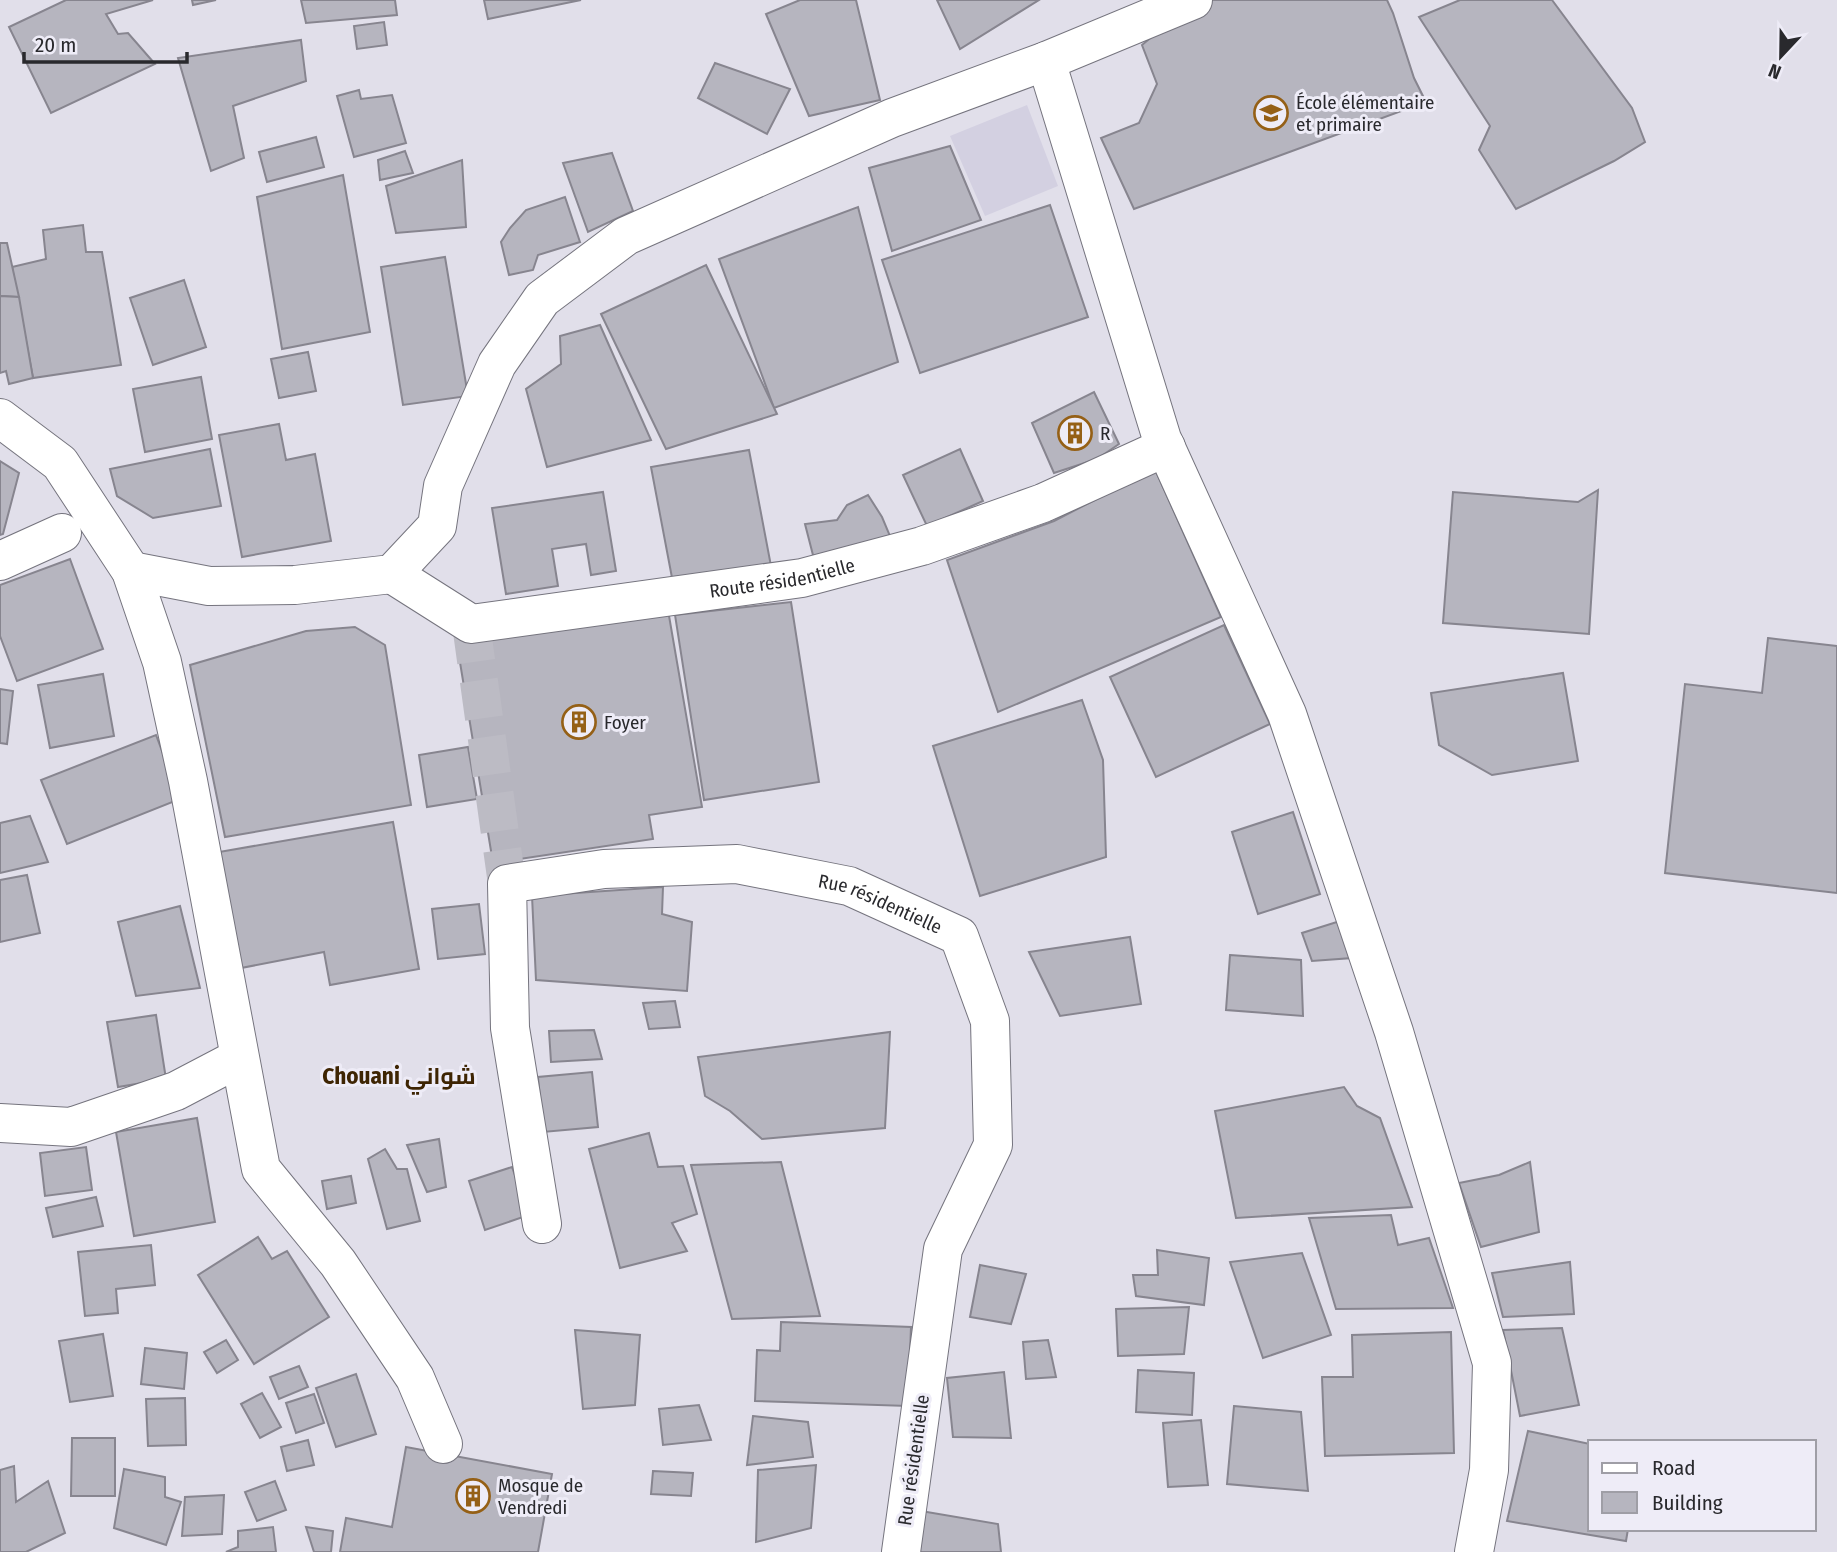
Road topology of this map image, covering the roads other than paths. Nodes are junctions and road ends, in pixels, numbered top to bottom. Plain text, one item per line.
1 (1193, 0) edge
2 (1046, 61) junction
3 (0, 418) edge
4 (1166, 447) junction
5 (62, 533) dead end
6 (0, 561) edge
7 (131, 570) junction
8 (392, 574) junction
9 (239, 1058) junction
10 (0, 1123) edge
11 (542, 1224) dead end
12 (443, 1444) dead end
13 (901, 1552) edge
14 (1474, 1552) edge

1 - 2 street
2 - 4 street
2 - 8 street
3 - 7 street
4 - 8 street, Route résidentielle
4 - 14 street
5 - 6 street
7 - 8 street
7 - 9 street
9 - 10 street
9 - 12 street
11 - 13 street, Rue résidentielle

